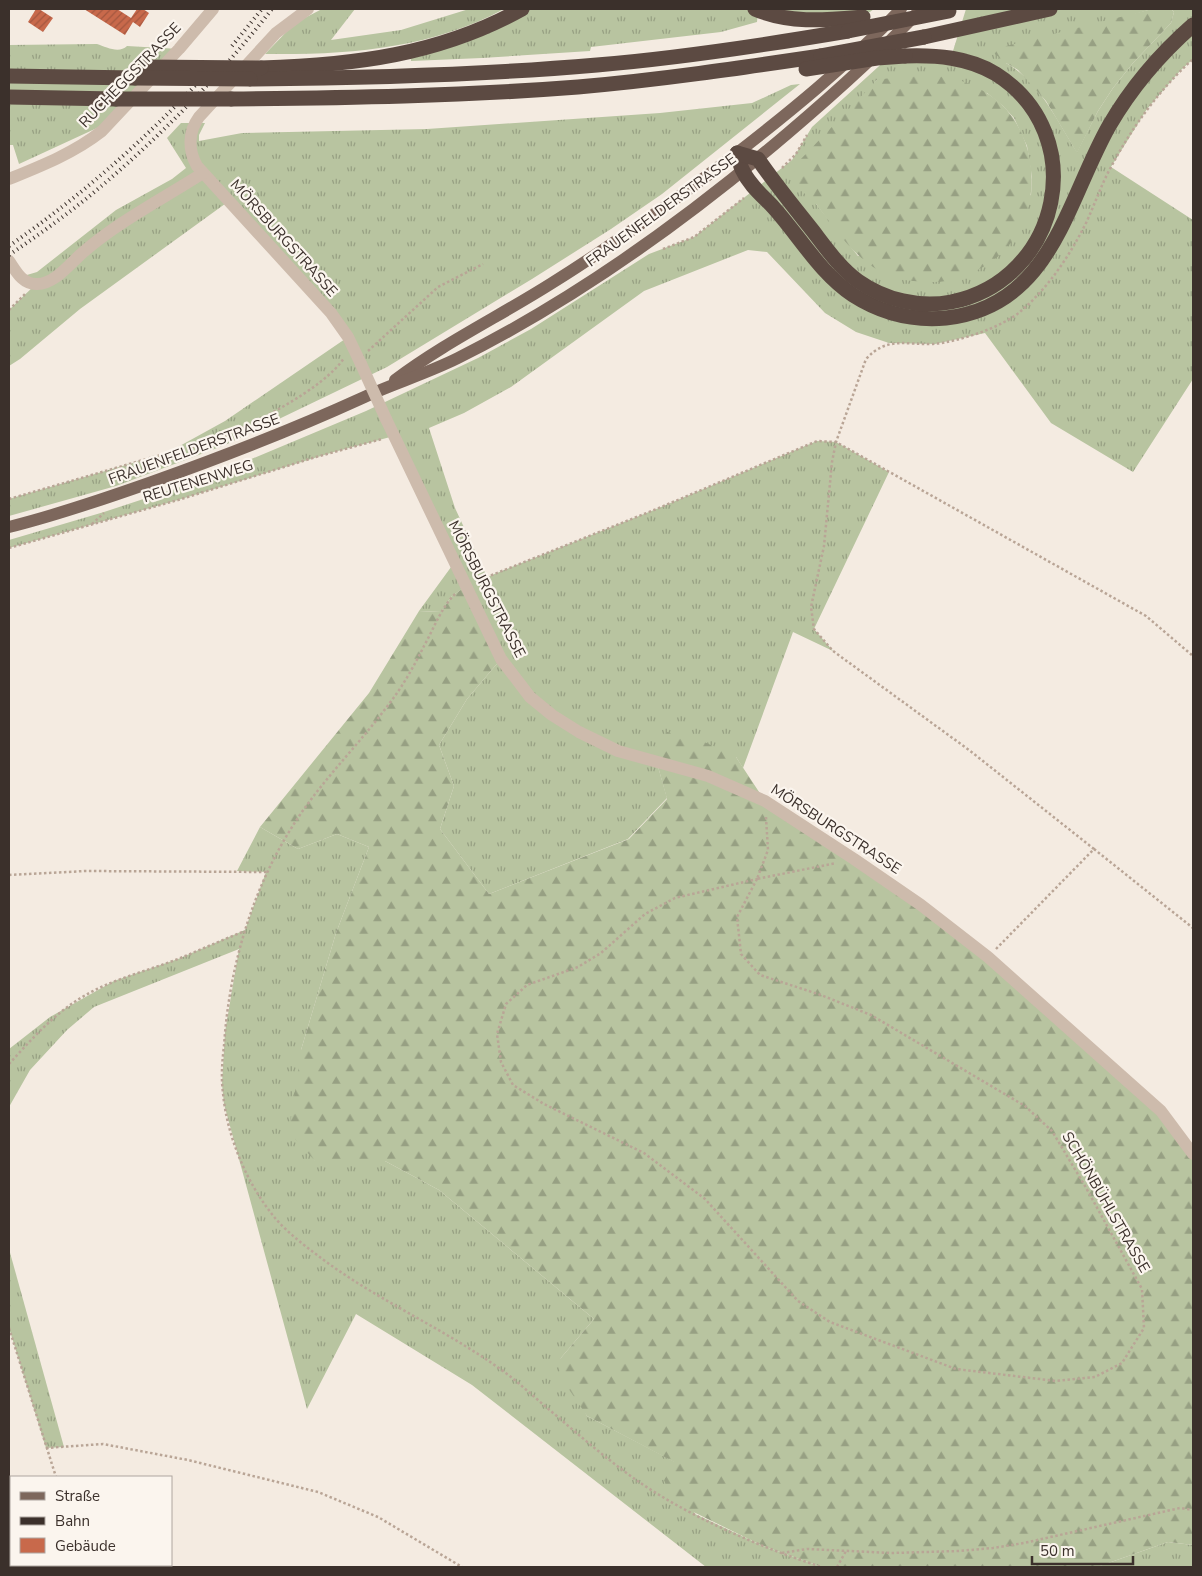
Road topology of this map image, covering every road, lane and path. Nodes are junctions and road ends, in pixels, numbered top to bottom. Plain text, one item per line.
1 (214, 9) edge
2 (308, 9) edge
3 (522, 9) edge
4 (755, 9) edge
5 (901, 9) edge
6 (921, 9) edge
7 (1050, 9) edge
8 (955, 10) edge
9 (1193, 25) edge
10 (728, 70) junction
11 (256, 74) junction
12 (9, 76) edge
13 (9, 96) edge
14 (737, 153) junction
15 (758, 159) junction
16 (743, 171) junction
17 (203, 173) junction
18 (9, 179) edge
19 (10, 263) edge
20 (483, 264) dead end
21 (36, 284) junction
22 (9, 310) edge
23 (360, 361) junction
24 (341, 363) dead end
25 (385, 388) junction
26 (394, 436) junction
27 (234, 438) dead end
28 (836, 442) junction
29 (209, 443) junction
30 (9, 499) edge
31 (9, 527) edge
32 (9, 548) edge
33 (466, 586) junction
34 (1193, 656) edge
35 (765, 801) junction
36 (1094, 849) junction
37 (854, 859) junction
38 (267, 872) junction
39 (9, 875) edge
40 (758, 879) junction
41 (1193, 928) edge
42 (244, 930) junction
43 (988, 957) junction
44 (9, 1064) edge
45 (1193, 1154) edge
46 (9, 1328) edge
47 (46, 1448) junction
48 (56, 1476) edge
49 (1193, 1510) edge
50 (846, 1551) junction
51 (782, 1553) junction
52 (462, 1567) edge
53 (822, 1567) edge
54 (837, 1567) edge

1 - 18 street, RUCHEGGSTRASSE
2 - 17 street, MÖRSBURGSTRASSE
3 - 11 highway
4 - 8 highway, bridge
5 - 14 main road, FRAUENFELDERSTRASSE
6 - 15 main road, FRAUENFELDERSTRASSE
7 - 10 highway, bridge
8 - 11 highway, bridge
9 - 16 highway
10 - 13 highway, bridge
10 - 15 highway, bridge
11 - 12 highway, bridge
14 - 15 highway
14 - 16 highway
14 - 25 main road, FRAUENFELDERSTRASSE
15 - 16 main road, FRAUENFELDERSTRASSE
16 - 25 main road, FRAUENFELDERSTRASSE
17 - 21 street
17 - 23 street, MÖRSBURGSTRASSE
19 - 21 street
20 - 23 path
21 - 22 path
23 - 26 street, MÖRSBURGSTRASSE, bridge
24 - 29 path
25 - 31 main road, FRAUENFELDERSTRASSE
26 - 32 path, REUTENENWEG
26 - 33 street, MÖRSBURGSTRASSE
27 - 29 path
28 - 33 path
28 - 34 path
28 - 36 path
29 - 30 path
33 - 35 street, MÖRSBURGSTRASSE
33 - 38 path
35 - 37 street, MÖRSBURGSTRASSE
35 - 40 path, SCHÖNBÜHLSTRASSE
36 - 41 path
36 - 43 path
37 - 40 path, SCHÖNBÜHLSTRASSE
37 - 43 street, MÖRSBURGSTRASSE
38 - 39 path
38 - 42 path
40 - 40 path, SCHÖNBÜHLSTRASSE
42 - 44 path
42 - 51 path
43 - 45 street, MÖRSBURGSTRASSE
46 - 47 path
47 - 48 path
47 - 52 path
49 - 50 path
50 - 51 path
50 - 54 path
51 - 53 path

